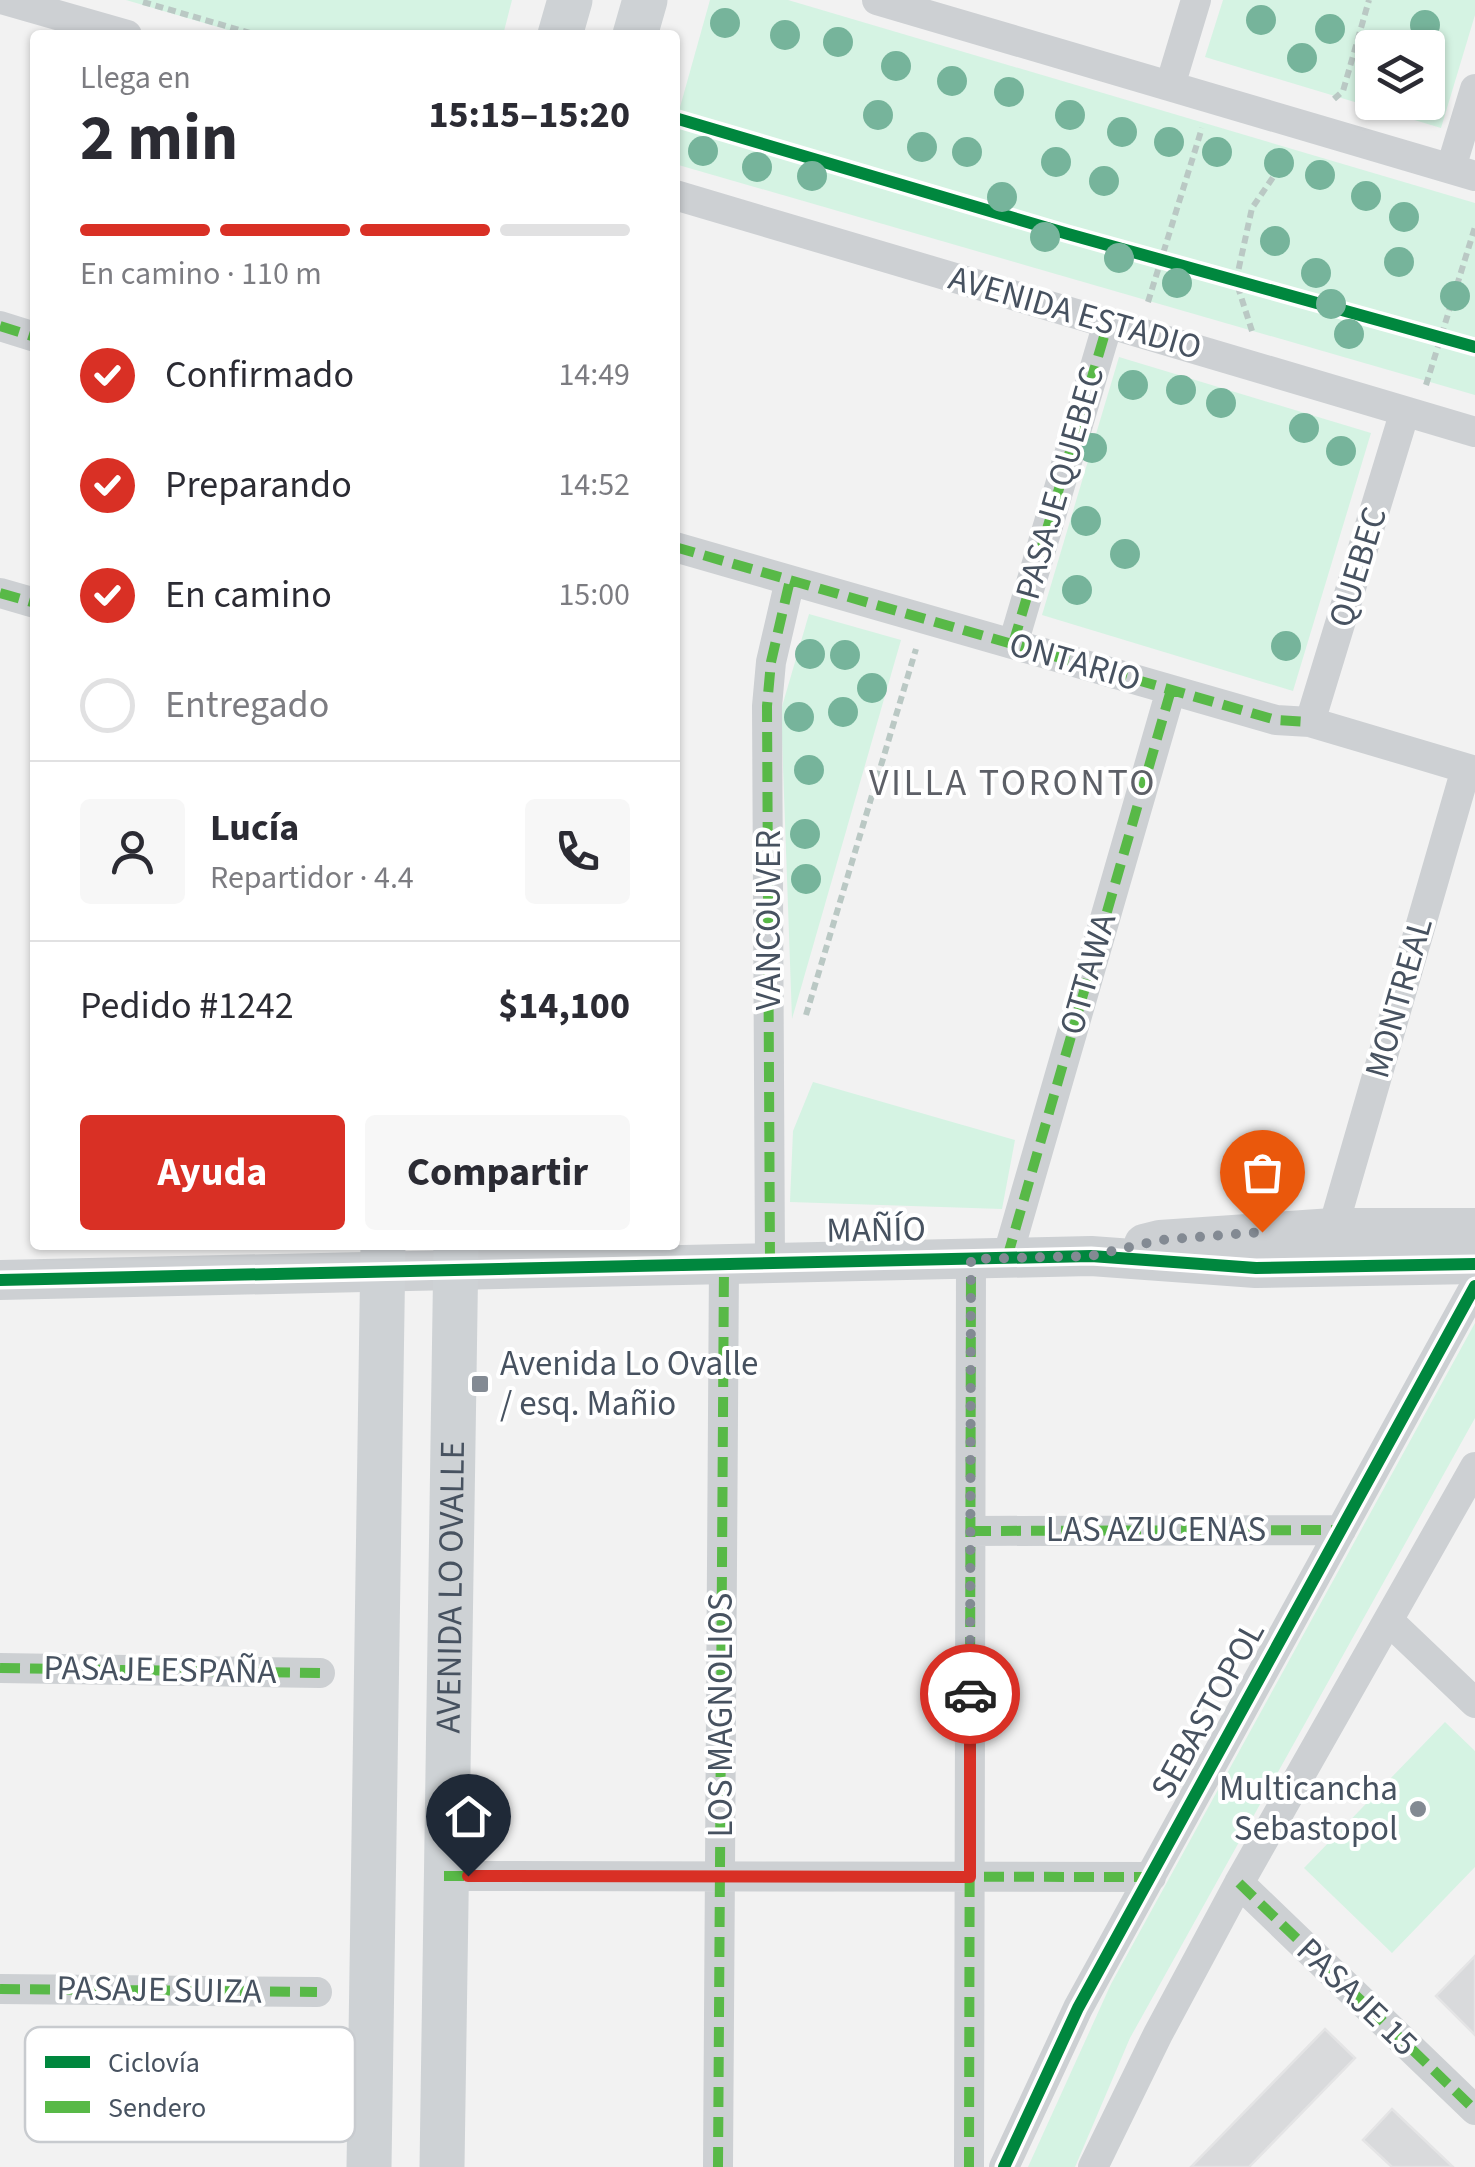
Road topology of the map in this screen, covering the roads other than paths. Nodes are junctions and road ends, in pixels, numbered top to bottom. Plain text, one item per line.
1 (5, 0) edge
2 (570, 0) edge
3 (645, 0) edge
4 (878, 0) edge
5 (1196, 0) edge
6 (110, 30) edge
7 (561, 30) edge
8 (636, 30) edge
9 (1170, 86) junction
10 (1475, 89) edge
11 (1463, 172) edge
12 (680, 196) edge
13 (1108, 323) junction
14 (0, 326) edge
15 (30, 335) edge
16 (1410, 413) junction
17 (1475, 432) edge
18 (680, 548) edge
19 (790, 580) junction
20 (0, 592) edge
21 (30, 602) edge
22 (1013, 644) junction
23 (1171, 690) junction
24 (1310, 722) junction
25 (1470, 770) edge
26 (1333, 1228) junction
27 (1475, 1228) edge
28 (1091, 1256) junction
29 (456, 1257) edge
30 (383, 1258) edge
31 (989, 1258) junction
32 (770, 1262) junction
33 (724, 1263) junction
34 (1475, 1264) edge
35 (0, 1280) edge
36 (1475, 1286) edge
37 (1475, 1468) edge
38 (1341, 1530) junction
39 (971, 1531) junction
40 (1390, 1621) junction
41 (0, 1668) edge
42 (320, 1673) dead end
43 (1475, 1703) edge
44 (444, 1876) junction
45 (720, 1876) junction
46 (970, 1877) junction
47 (1151, 1877) junction
48 (1239, 1884) junction
49 (0, 1989) edge
50 (318, 1992) dead end
51 (1475, 2110) edge
52 (1097, 2165) edge
53 (369, 2167) edge
54 (442, 2167) edge
55 (718, 2167) edge
56 (970, 2167) edge
57 (1004, 2167) edge

1 - 6 street
2 - 7 main road
3 - 8 main road
4 - 9 street
5 - 9 street
9 - 11 street
10 - 11 street
12 - 13 street, AVENIDA ESTADIO
13 - 16 street, AVENIDA ESTADIO
13 - 22 street, PASAJE QUEBEC
14 - 15 street
16 - 17 street, AVENIDA ESTADIO
16 - 24 street, QUEBEC
18 - 19 street, ONTARIO
19 - 22 street, ONTARIO
19 - 32 street, VANCOUVER
20 - 21 street
22 - 23 street, ONTARIO
23 - 24 street, ONTARIO
23 - 31 street, OTTAWA
24 - 25 street, ONTARIO
25 - 26 street, MONTREAL
26 - 27 street, MAÑÍO
26 - 28 street, MAÑÍO
28 - 31 street, MAÑÍO
28 - 34 street, MAÑÍO
29 - 30 street, MAÑÍO
29 - 33 street, MAÑÍO
29 - 44 main road, AVENIDA LO OVALLE
30 - 35 street, MAÑÍO
30 - 53 main road, AVENIDA LO OVALLE
31 - 32 street, MAÑÍO
31 - 39 street, OTTAWA
32 - 33 street, MAÑÍO
33 - 45 street, LOS MAGNOLIOS
36 - 38 street, SEBASTOPOL
37 - 40 street
38 - 39 street, LAS AZUCENAS
38 - 47 street, SEBASTOPOL
39 - 46 street, OTTAWA
40 - 43 street
40 - 48 street
41 - 42 street, PASAJE ESPAÑA
44 - 45 street
44 - 54 main road, AVENIDA LO OVALLE
45 - 46 street
45 - 55 street, LOS MAGNOLIOS
46 - 47 street
46 - 56 street, OTTAWA
47 - 57 street, SEBASTOPOL
48 - 51 street, PASAJE 15
48 - 52 street
49 - 50 street, PASAJE SUIZA

